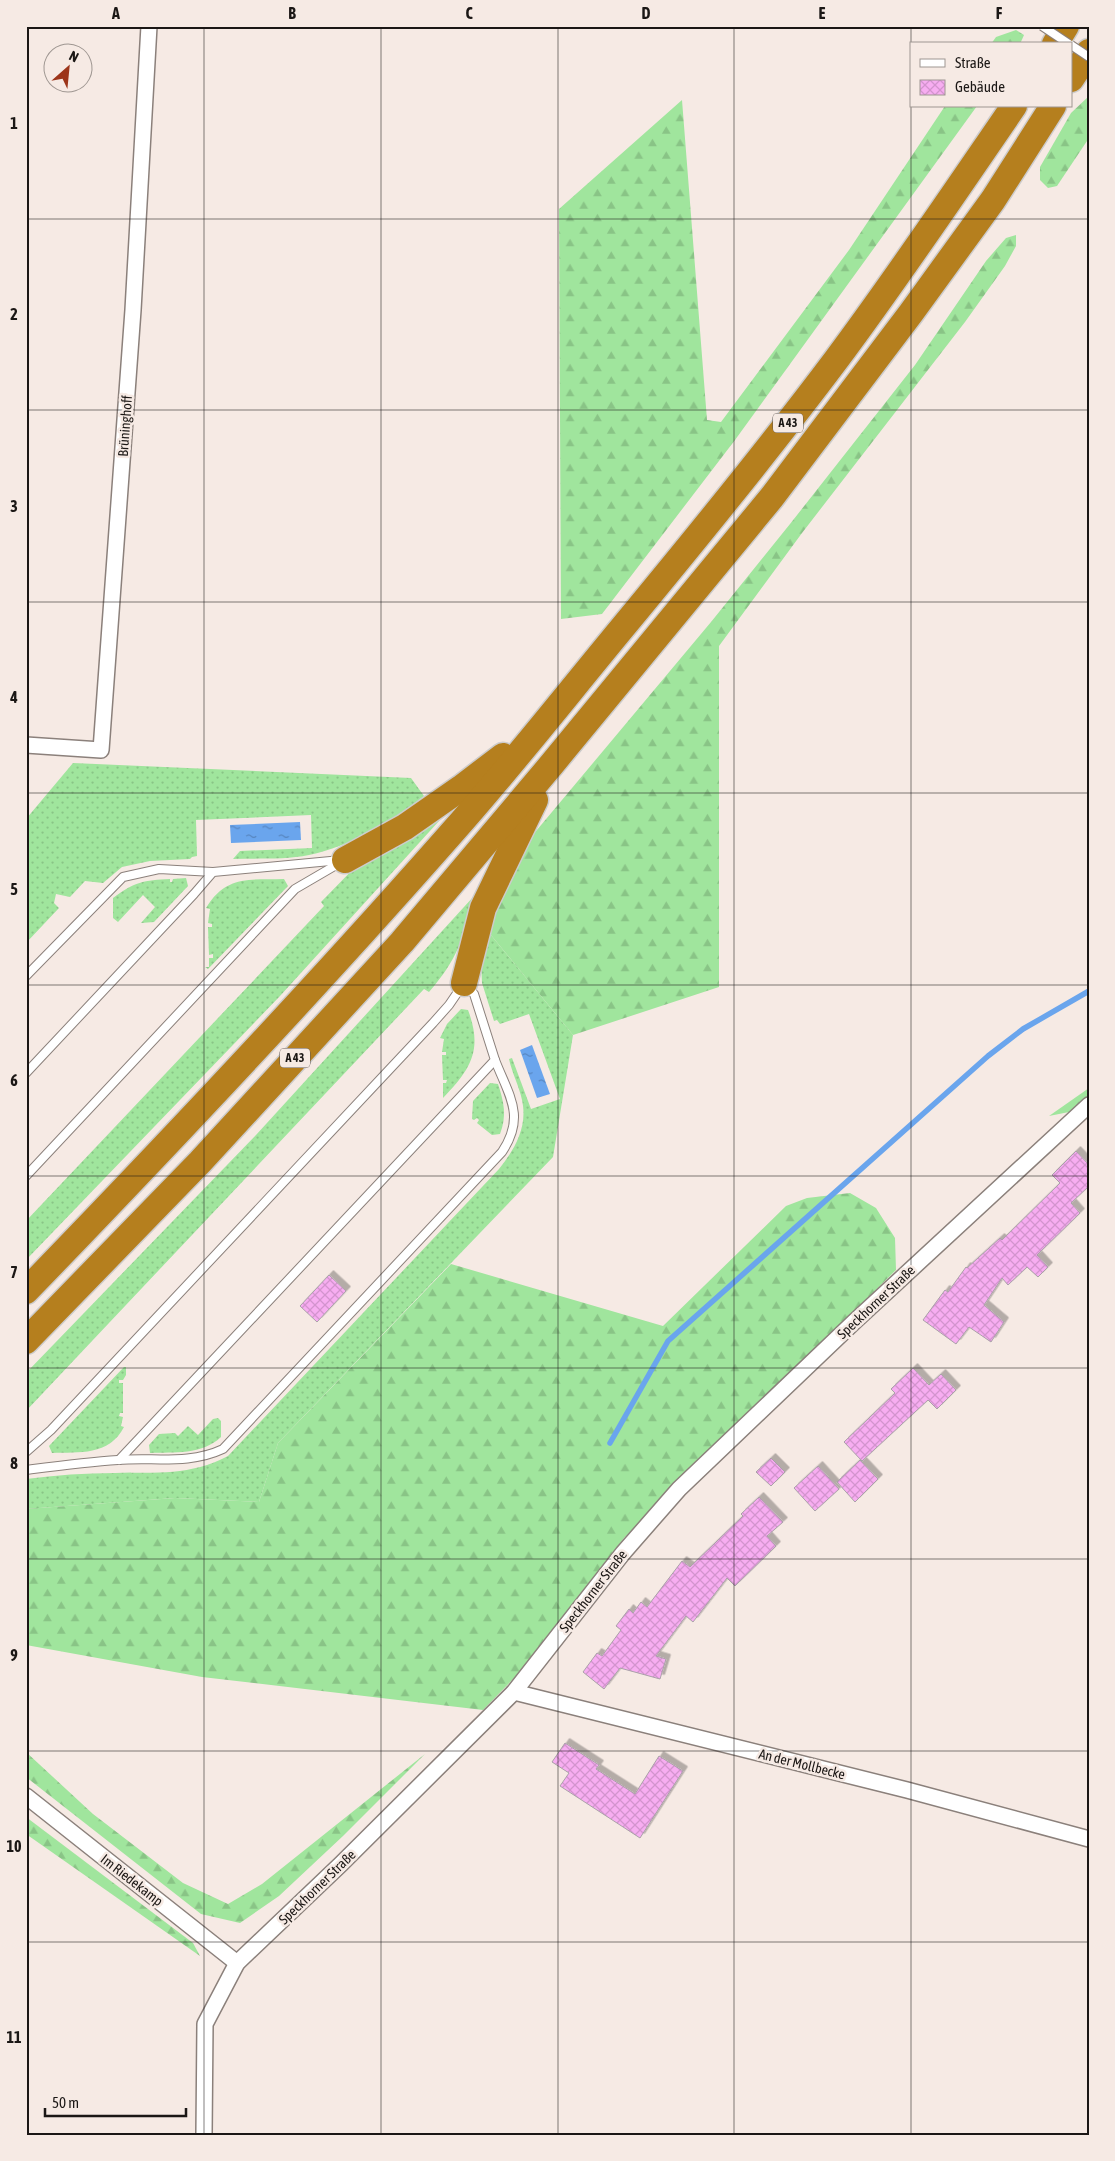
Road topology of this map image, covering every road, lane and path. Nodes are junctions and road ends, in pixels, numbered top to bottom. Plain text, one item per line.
1 (149, 26) edge
2 (1042, 26) edge
3 (1066, 26) edge
4 (1056, 42) edge
5 (1067, 42) edge
6 (1072, 45) edge
7 (1089, 52) edge
8 (1089, 56) edge
9 (1072, 78) edge
10 (1013, 108) edge
11 (1052, 108) edge
12 (543, 724) junction
13 (26, 745) edge
14 (552, 764) junction
15 (345, 860) junction
16 (213, 872) junction
17 (26, 976) edge
18 (464, 982) junction
19 (495, 1060) junction
20 (26, 1073) edge
21 (1089, 1105) edge
22 (26, 1176) edge
23 (26, 1291) edge
24 (26, 1341) edge
25 (26, 1452) edge
26 (119, 1460) junction
27 (26, 1470) edge
28 (514, 1692) junction
29 (26, 1796) edge
30 (1089, 1839) edge
31 (237, 1963) junction
32 (204, 2135) edge

1 - 13 street, Brüninghoff
2 - 5 lane, bridge
3 - 4 highway
6 - 8 lane, bridge
7 - 9 highway
10 - 12 highway, A 43
11 - 14 highway, A 43
12 - 15 highway
12 - 23 highway, A 43
14 - 18 highway
14 - 24 highway, A 43
15 - 16 lane
15 - 22 lane
16 - 17 lane
16 - 20 lane
18 - 19 lane
18 - 25 lane
19 - 26 lane
19 - 26 lane
21 - 28 street, Speckhorner Straße
26 - 27 lane
28 - 30 street, An der Mollbecke
28 - 31 street, Speckhorner Straße
29 - 31 street, Im Riedekamp
31 - 32 street, Speckhorner Straße

